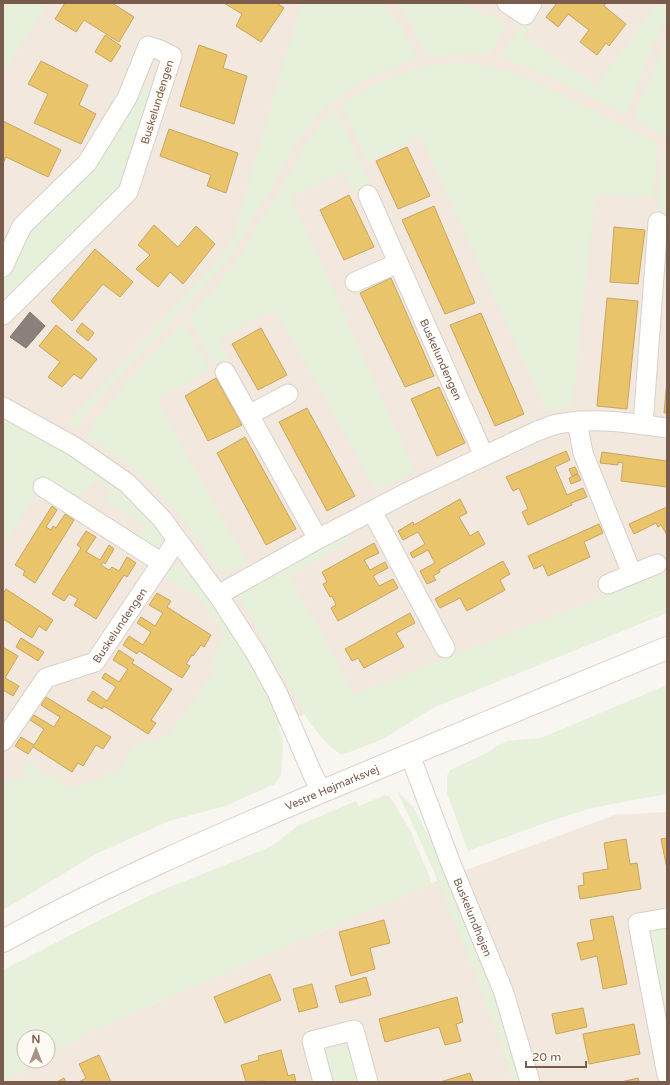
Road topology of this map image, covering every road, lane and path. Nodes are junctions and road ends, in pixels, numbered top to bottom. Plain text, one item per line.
1 (508, 3) edge
2 (532, 3) edge
3 (368, 195) dead end
4 (658, 222) dead end
5 (398, 263) junction
6 (3, 267) edge
7 (660, 279) edge
8 (355, 282) dead end
9 (3, 315) edge
10 (225, 372) dead end
11 (288, 394) dead end
12 (3, 407) edge
13 (249, 415) junction
14 (577, 421) junction
15 (643, 425) junction
16 (667, 428) edge
17 (484, 456) junction
18 (43, 487) dead end
19 (372, 511) junction
20 (318, 539) junction
21 (177, 540) junction
22 (162, 562) junction
23 (657, 564) dead end
24 (632, 574) junction
25 (608, 584) dead end
26 (218, 595) junction
27 (445, 648) dead end
28 (667, 648) edge
29 (3, 741) edge
30 (410, 755) junction
31 (322, 792) junction
32 (667, 918) edge
33 (3, 942) edge
34 (667, 1075) edge
35 (323, 1082) edge
36 (368, 1082) edge
37 (530, 1082) edge

1 - 2 street
3 - 5 street, Buskelundengen
4 - 7 street
5 - 8 street
5 - 17 street, Buskelundengen
6 - 9 street, Buskelundengen
7 - 15 street
10 - 13 street
11 - 13 street
12 - 21 street
13 - 20 street
14 - 15 street
14 - 17 street
14 - 24 street
15 - 16 street
17 - 19 street
18 - 22 street
19 - 20 street
19 - 27 street
20 - 26 street
21 - 22 street, Buskelundengen
21 - 26 street
22 - 29 street, Buskelundengen
23 - 24 street
24 - 25 street
26 - 31 street
28 - 30 street, Vestre Højmarksvej
30 - 31 street, Vestre Højmarksvej
30 - 37 street, Buskelundhøjen
31 - 33 street, Vestre Højmarksvej
32 - 34 street
35 - 36 street

